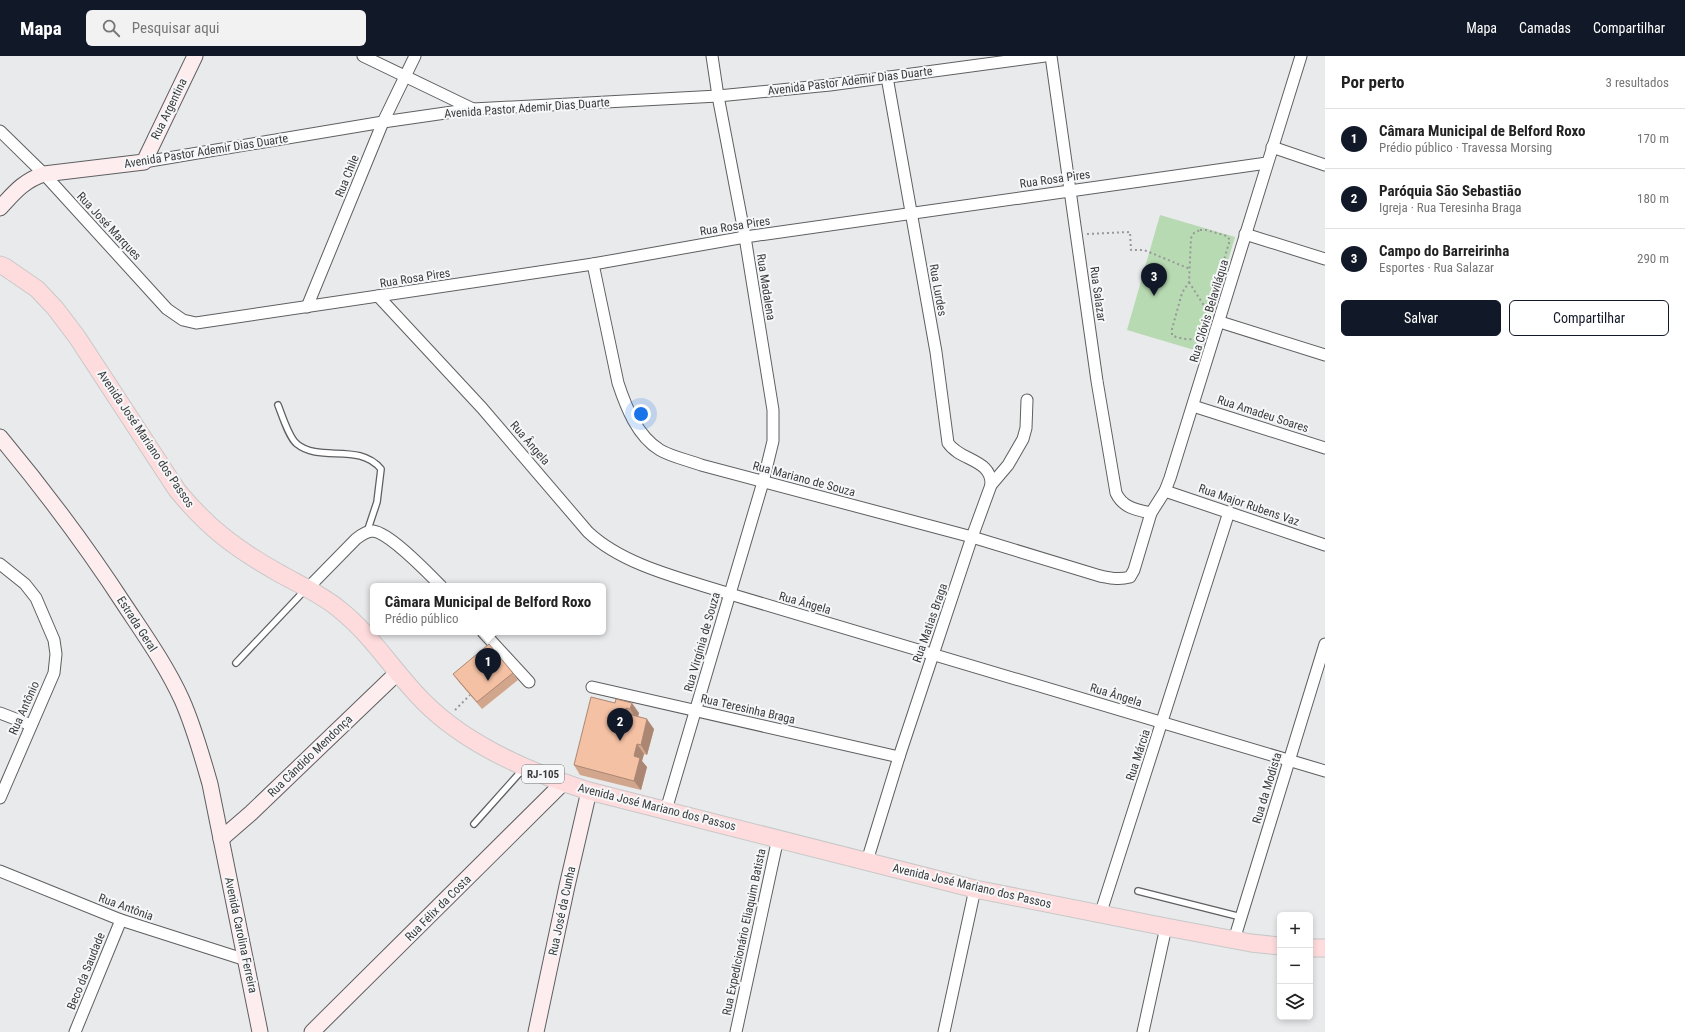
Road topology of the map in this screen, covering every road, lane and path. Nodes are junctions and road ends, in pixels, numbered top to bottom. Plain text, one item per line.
1 (195, 56) edge
2 (364, 56) edge
3 (415, 56) edge
4 (712, 56) edge
5 (1045, 56) edge
6 (1051, 56) edge
7 (1301, 56) edge
8 (406, 76) junction
9 (887, 78) junction
10 (718, 96) junction
11 (473, 109) junction
12 (383, 122) junction
13 (0, 131) edge
14 (1272, 147) junction
15 (144, 162) junction
16 (1267, 163) junction
17 (1325, 165) edge
18 (44, 174) junction
19 (1070, 190) junction
20 (0, 208) edge
21 (911, 214) junction
22 (1077, 234) junction
23 (1245, 234) junction
24 (745, 237) junction
25 (1325, 259) edge
26 (593, 264) junction
27 (0, 265) edge
28 (1190, 268) junction
29 (1189, 282) junction
30 (378, 296) junction
31 (307, 307) junction
32 (1209, 312) junction
33 (207, 321) joint
34 (1220, 322) junction
35 (1325, 355) edge
36 (1028, 400) dead end
37 (278, 405) dead end
38 (1193, 406) junction
39 (0, 437) edge
40 (1325, 448) edge
41 (763, 482) junction
42 (991, 485) junction
43 (1165, 491) junction
44 (1229, 512) junction
45 (1151, 513) junction
46 (367, 532) junction
47 (972, 537) junction
48 (1325, 545) edge
49 (0, 564) edge
50 (1134, 570) joint
51 (438, 583) edge
52 (306, 589) junction
53 (730, 594) junction
54 (486, 635) edge
55 (1325, 644) edge
56 (933, 654) junction
57 (236, 663) dead end
58 (398, 673) junction
59 (529, 682) dead end
60 (592, 687) dead end
61 (470, 695) edge
62 (696, 710) junction
63 (0, 713) edge
64 (452, 713) dead end
65 (1162, 722) junction
66 (31, 725) junction
67 (899, 757) junction
68 (1289, 760) junction
69 (526, 767) junction
70 (1325, 771) edge
71 (563, 783) junction
72 (589, 791) junction
73 (0, 798) edge
74 (666, 810) junction
75 (474, 824) dead end
76 (778, 838) junction
77 (221, 839) junction
78 (867, 861) junction
79 (0, 871) edge
80 (975, 889) junction
81 (1138, 891) dead end
82 (1100, 915) junction
83 (1241, 917) junction
84 (121, 920) junction
85 (1166, 927) junction
86 (1234, 940) junction
87 (1277, 946) edge
88 (1313, 948) edge
89 (1325, 948) edge
90 (246, 960) junction
91 (75, 1032) edge
92 (260, 1032) edge
93 (312, 1032) edge
94 (536, 1032) edge
95 (736, 1032) edge
96 (944, 1032) edge
97 (1143, 1032) edge

1 - 15 street, Rua Argentina
2 - 8 street
3 - 8 street, Rua Chile
4 - 10 street, Rua Madalena
5 - 9 street, Avenida Pastor Ademir Dias Duarte
6 - 19 street, Rua Salazar
7 - 14 street, Rua Clóvis Belaviláqua
8 - 11 street
8 - 12 street, Rua Chile
9 - 10 street, Avenida Pastor Ademir Dias Duarte
9 - 21 street, Rua Lurdes
10 - 11 street, Avenida Pastor Ademir Dias Duarte
10 - 24 street, Rua Madalena
11 - 12 street, Avenida Pastor Ademir Dias Duarte
12 - 15 street, Avenida Pastor Ademir Dias Duarte
12 - 31 street, Rua Chile
13 - 18 street, Rua José Marques
14 - 16 street, Rua Clóvis Belaviláqua
14 - 17 street
15 - 18 street, Avenida Pastor Ademir Dias Duarte
16 - 19 street, Rua Rosa Pires
16 - 23 street, Rua Clóvis Belaviláqua
18 - 20 street, Avenida Pastor Ademir Dias Duarte
18 - 33 street, Rua José Marques
19 - 21 street, Rua Rosa Pires
19 - 22 street, Rua Salazar
21 - 24 street, Rua Rosa Pires
21 - 42 street, Rua Lurdes
22 - 28 path
22 - 45 street, Rua Salazar
23 - 25 street
23 - 34 street, Rua Clóvis Belaviláqua
24 - 26 street, Rua Rosa Pires
24 - 41 street, Rua Madalena
26 - 30 street, Rua Rosa Pires
26 - 41 street, Rua Mariano de Souza
27 - 52 main road, Avenida José Mariano dos Passos / RJ-105
28 - 29 path
28 - 32 path
29 - 32 path
29 - 32 path
30 - 31 street, Rua Rosa Pires
30 - 53 street, Rua Ângela
31 - 33 street, Rua Rosa Pires
34 - 35 street
34 - 38 street, Rua Clóvis Belaviláqua
36 - 42 street, Rua Matias Braga
37 - 46 lane
38 - 40 street, Rua Amadeu Soares
38 - 43 street, Rua Clóvis Belaviláqua
39 - 77 street, Estrada Geral
41 - 47 street, Rua Mariano de Souza
41 - 53 street, Rua Virgínia de Souza
42 - 47 street, Rua Matias Braga
43 - 44 street, Rua Major Rubens Vaz
43 - 45 street, Rua Clóvis Belaviláqua
44 - 48 street, Rua Major Rubens Vaz
44 - 65 street, Rua Márcia
45 - 50 street, Rua Clóvis Belaviláqua
46 - 51 street
46 - 52 street
47 - 50 street, Rua Mariano de Souza
47 - 56 street, Rua Matias Braga
49 - 66 street, Rua Antônio
52 - 57 lane
52 - 58 main road, Avenida José Mariano dos Passos / RJ-105
53 - 56 street, Rua Ângela
53 - 62 street, Rua Virgínia de Souza
54 - 59 street
55 - 68 street, Rua da Modista
56 - 65 street, Rua Ângela
56 - 67 street, Rua Matias Braga
58 - 69 main road, Avenida José Mariano dos Passos / RJ-105
58 - 77 street, Rua Cândido Mendonça
60 - 62 street, Rua Teresinha Braga
61 - 64 path
62 - 67 street, Rua Teresinha Braga
62 - 74 street, Rua Virgínia de Souza
63 - 66 street
65 - 68 street, Rua Ângela
65 - 82 street, Rua Márcia
66 - 73 street, Rua Antônio
67 - 78 street, Rua Matias Braga
68 - 70 street, Rua Ângela
68 - 83 street, Rua da Modista
69 - 71 main road, Avenida José Mariano dos Passos / RJ-105
69 - 75 lane
71 - 72 main road, Avenida José Mariano dos Passos / RJ-105
71 - 93 street, Rua Félix da Costa
72 - 74 main road, Avenida José Mariano dos Passos / RJ-105
72 - 94 street, Rua José da Cunha
74 - 76 main road, Avenida José Mariano dos Passos / RJ-105
76 - 78 main road, Avenida José Mariano dos Passos / RJ-105
76 - 95 street, Rua Expedicionário Eliaquim Batista
77 - 90 street, Avenida Carolina Ferreira
78 - 80 main road, Avenida José Mariano dos Passos / RJ-105
79 - 84 street, Rua Antônia
80 - 82 main road, Avenida José Mariano dos Passos / RJ-105
80 - 96 street
81 - 83 lane
82 - 85 main road, Avenida José Mariano dos Passos / RJ-105
83 - 86 street, Rua da Modista
84 - 90 street, Rua Antônia
84 - 91 street, Beco da Saudade
85 - 86 main road, Avenida José Mariano dos Passos / RJ-105
85 - 97 street
86 - 87 main road, Avenida José Mariano dos Passos / RJ-105
88 - 89 main road
90 - 92 street, Avenida Carolina Ferreira

